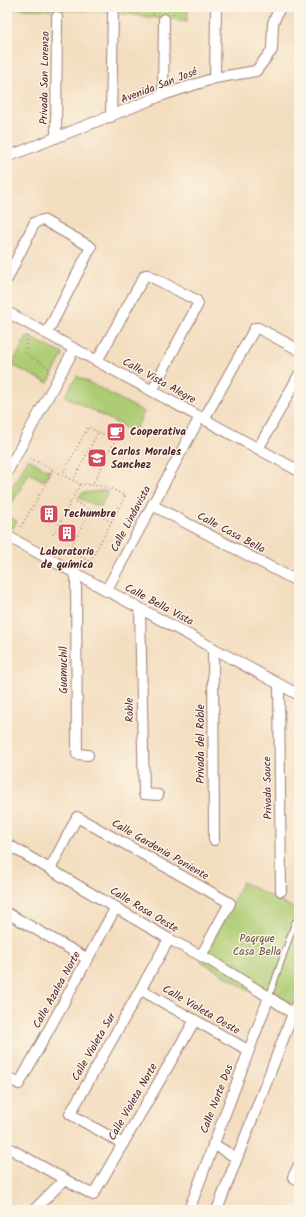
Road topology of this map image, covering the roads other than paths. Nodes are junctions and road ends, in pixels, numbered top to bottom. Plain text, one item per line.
1 (216, 7) edge
2 (272, 7) edge
3 (280, 7) edge
4 (114, 11) road end
5 (57, 17) dead end
6 (164, 19) dead end
7 (273, 23) junction
8 (215, 78) junction
9 (163, 96) junction
10 (111, 117) junction
11 (56, 138) junction
12 (7, 157) edge
13 (7, 279) edge
14 (7, 312) edge
15 (47, 334) junction
16 (74, 349) junction
17 (299, 350) edge
18 (98, 361) junction
19 (299, 375) edge
20 (152, 391) junction
21 (202, 418) junction
22 (258, 449) junction
23 (299, 471) edge
24 (7, 472) edge
25 (152, 505) junction
26 (7, 536) edge
27 (76, 574) junction
28 (299, 582) edge
29 (106, 591) junction
30 (140, 610) junction
31 (213, 648) junction
32 (279, 684) junction
33 (299, 695) edge
34 (88, 755) dead end
35 (158, 795) dead end
36 (214, 840) dead end
37 (7, 844) edge
38 (50, 869) junction
39 (281, 891) dead end
40 (116, 907) junction
41 (7, 913) edge
42 (295, 922) dead end
43 (169, 939) junction
44 (201, 956) junction
45 (88, 959) junction
46 (141, 990) junction
47 (269, 997) junction
48 (299, 998) edge
49 (296, 1016) edge
50 (195, 1020) junction
51 (248, 1050) junction
52 (7, 1077) edge
53 (123, 1144) junction
54 (213, 1144) junction
55 (7, 1147) edge
56 (238, 1158) junction
57 (299, 1165) edge
58 (296, 1178) edge
59 (64, 1180) junction
60 (34, 1210) edge
61 (189, 1210) edge
62 (216, 1210) edge

1 - 8 street
2 - 7 street
3 - 7 street, Avenida San José
4 - 10 street
5 - 11 street, Privada San Lorenzo
6 - 9 street
7 - 8 street, Avenida San José
8 - 9 street, Avenida San José
9 - 10 street, Avenida San José
10 - 11 street, Avenida San José
11 - 12 street, Avenida San José
13 - 15 street
14 - 15 street, Calle Vista Alegre
15 - 16 street, Calle Vista Alegre
16 - 18 street, Calle Vista Alegre
16 - 24 street
17 - 21 street, Calle Lindavista
18 - 20 street, Calle Vista Alegre
18 - 20 street
19 - 22 street
20 - 21 street, Calle Vista Alegre
21 - 22 street, Calle Vista Alegre
21 - 25 street, Calle Lindavista
22 - 23 street, Calle Vista Alegre
25 - 28 street, Calle Casa Bella
25 - 29 street, Calle Lindavista
26 - 27 street, Calle Bella Vista
27 - 29 street, Calle Bella Vista
27 - 34 street, Guamuchil
29 - 30 street, Calle Bella Vista
30 - 31 street, Calle Bella Vista
30 - 35 street, Roble
31 - 32 street, Calle Bella Vista
31 - 36 street, Privada del Roble
32 - 33 street, Calle Bella Vista
32 - 39 street, Privada Sauce
37 - 38 street, Calle Rosa Oeste
38 - 40 street, Calle Rosa Oeste
38 - 44 street, Calle Gardenia Poniente
40 - 43 street, Calle Rosa Oeste
40 - 45 street, Calle Azalea Norte
41 - 45 street
42 - 47 lane
43 - 44 street, Calle Rosa Oeste
43 - 46 street, Calle Violeta Sur
44 - 47 street, Calle Rosa Oeste
45 - 52 street, Calle Azalea Norte
46 - 50 street, Calle Violeta Oeste
46 - 53 street, Calle Violeta Sur
47 - 49 street, Calle Rosa Oeste
47 - 51 street, Calle Norte Dos
48 - 49 street
49 - 56 street
50 - 51 street, Calle Violeta Oeste
50 - 53 street, Calle Violeta Norte
51 - 54 street, Calle Norte Dos
53 - 59 street, Calle Violeta Norte
54 - 56 street
54 - 61 street, Calle Norte Dos
55 - 59 street
56 - 62 street
57 - 58 street
59 - 60 street

